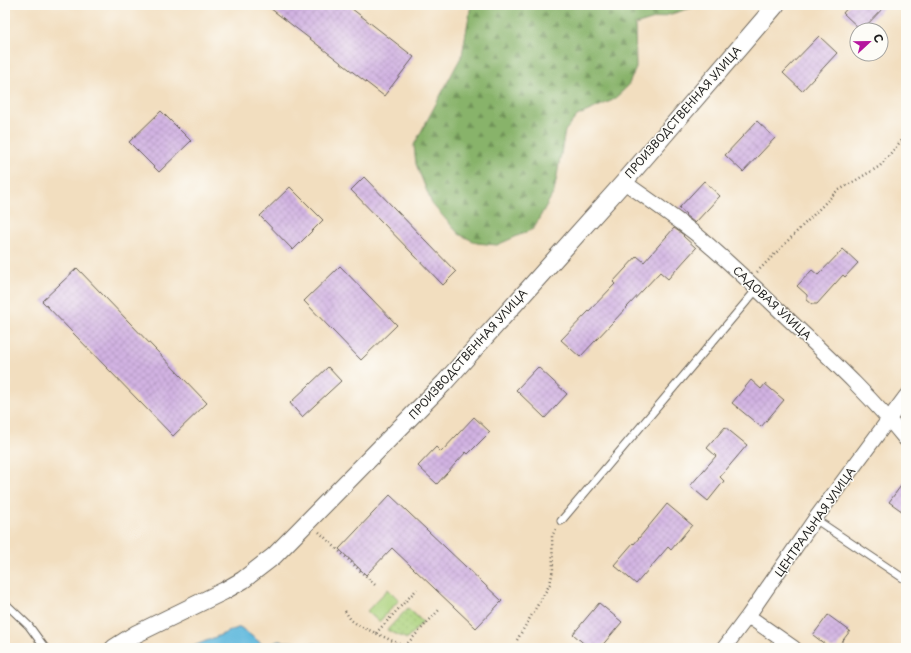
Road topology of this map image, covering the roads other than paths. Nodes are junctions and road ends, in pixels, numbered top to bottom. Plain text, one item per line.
1 (776, 5) edge
2 (624, 182) junction
3 (753, 285) junction
4 (906, 396) edge
5 (889, 419) junction
6 (906, 440) edge
7 (815, 519) junction
8 (562, 521) road end
9 (906, 580) edge
10 (5, 603) edge
11 (748, 616) junction
12 (45, 648) edge
13 (114, 648) edge
14 (724, 648) edge
15 (794, 648) edge

1 - 2 street, ПРОИЗВОДСТВЕННАЯ УЛИЦА
2 - 3 street, САДОВАЯ УЛИЦА
2 - 13 street, ПРОИЗВОДСТВЕННАЯ УЛИЦА
3 - 5 street, САДОВАЯ УЛИЦА
3 - 8 lane
4 - 5 street, ЦЕНТРАЛЬНАЯ УЛИЦА
5 - 6 street, САДОВАЯ УЛИЦА
5 - 7 street, ЦЕНТРАЛЬНАЯ УЛИЦА
7 - 9 lane
7 - 11 street, ЦЕНТРАЛЬНАЯ УЛИЦА
10 - 12 lane
11 - 14 street, ЦЕНТРАЛЬНАЯ УЛИЦА
11 - 15 street

